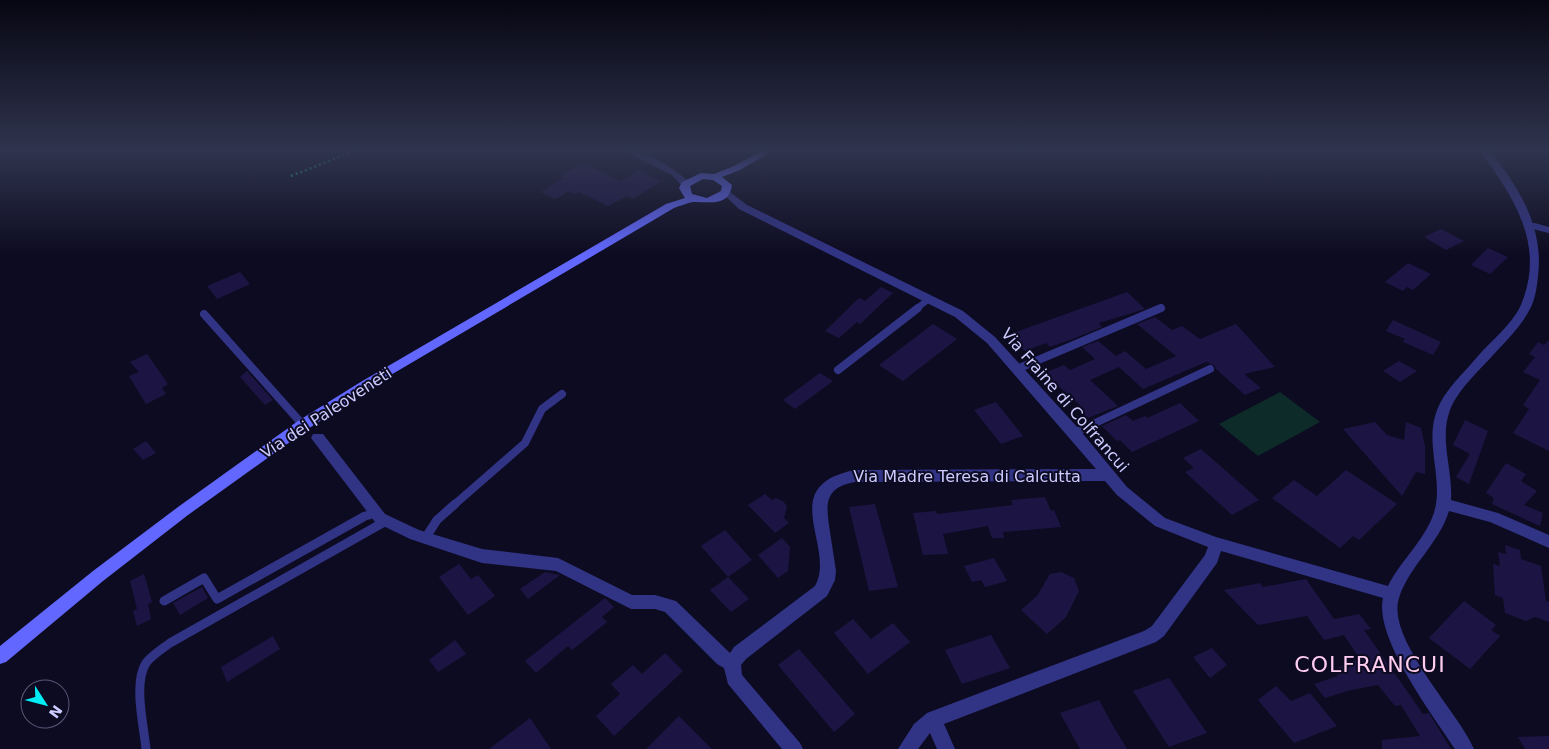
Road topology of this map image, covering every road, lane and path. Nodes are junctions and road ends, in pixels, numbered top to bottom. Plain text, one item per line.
1 (683, 185) edge
2 (691, 185) edge
3 (727, 185) edge
4 (1511, 185) edge
5 (687, 192) junction
6 (722, 195) junction
7 (1534, 226) junction
8 (1549, 230) edge
9 (928, 299) junction
10 (1161, 308) dead end
11 (204, 314) dead end
12 (1017, 369) junction
13 (1210, 369) dead end
14 (838, 370) dead end
15 (562, 394) dead end
16 (303, 425) junction
17 (1074, 433) junction
18 (318, 438) dead end
19 (1107, 474) junction
20 (1443, 504) junction
21 (381, 517) junction
22 (426, 537) junction
23 (1549, 542) edge
24 (1216, 543) junction
25 (1392, 594) junction
26 (164, 601) dead end
27 (1, 655) edge
28 (732, 663) junction
29 (934, 719) junction
30 (146, 749) edge
31 (794, 749) edge
32 (907, 749) edge
33 (946, 749) edge
34 (1466, 749) edge

1 - 5 street
2 - 5 main road, Via dei Paleoveneti
3 - 6 main road
4 - 7 street
5 - 6 main road, Via dei Paleoveneti
5 - 16 main road, Via dei Paleoveneti
6 - 9 street, Via Fraine di Colfrancui
7 - 8 lane
7 - 20 street
9 - 12 street, Via Fraine di Colfrancui
9 - 14 lane
10 - 12 lane
11 - 16 lane
12 - 17 street, Via Fraine di Colfrancui
13 - 17 lane
15 - 22 lane
16 - 27 main road, Via dei Paleoveneti
17 - 19 street, Via Fraine di Colfrancui
18 - 21 street
19 - 24 street, Via Fraine di Colfrancui
19 - 28 street, Via Madre Teresa di Calcutta
20 - 23 street
20 - 25 street
21 - 22 street
21 - 26 lane
21 - 30 lane
22 - 28 street
24 - 25 street, Via Fraine di Colfrancui
24 - 29 street
25 - 34 street
28 - 31 street
29 - 32 street
29 - 33 street

